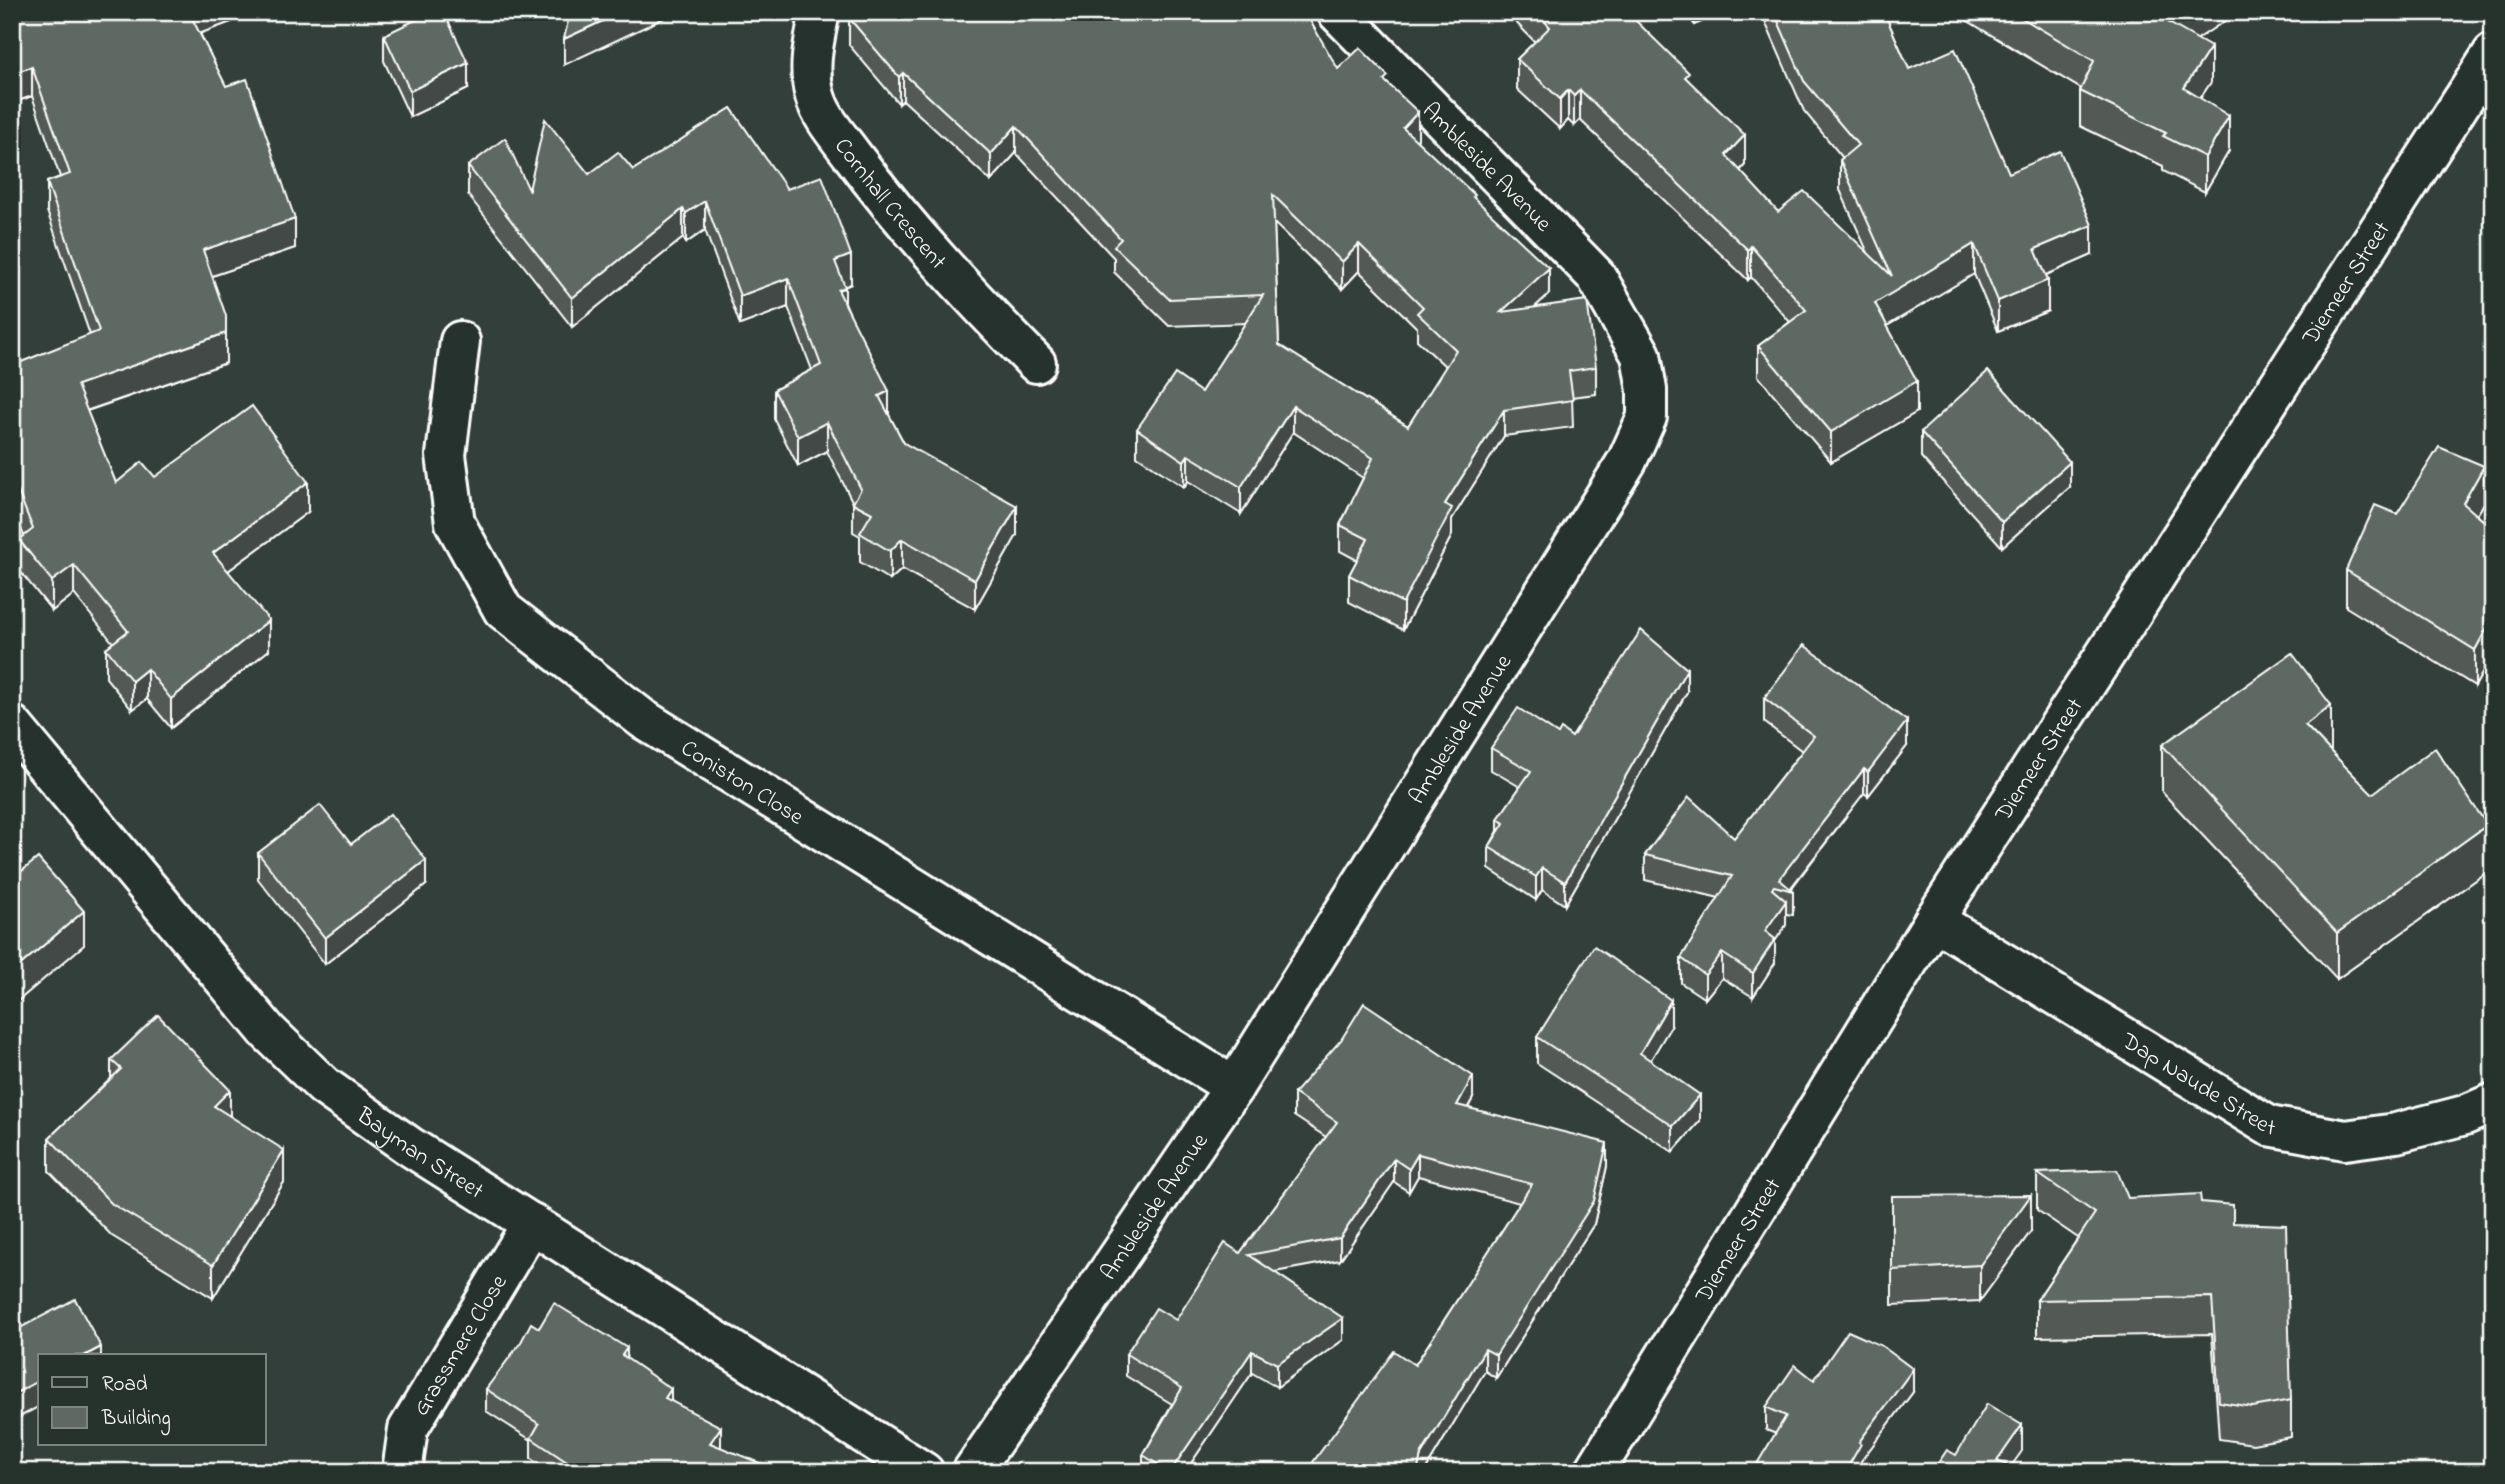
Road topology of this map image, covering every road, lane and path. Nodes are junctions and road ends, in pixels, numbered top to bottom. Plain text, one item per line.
1 (820, 12) edge
2 (1337, 12) edge
3 (2493, 53) edge
4 (460, 341) dead end
5 (1036, 363) dead end
6 (12, 725) edge
7 (1934, 920) junction
8 (1234, 1087) junction
9 (2493, 1102) edge
10 (532, 1223) junction
11 (402, 1472) edge
12 (924, 1472) edge
13 (972, 1472) edge
14 (1594, 1472) edge

1 - 5 street, Cornhall Crescent
2 - 8 street, Ambleside Avenue
3 - 7 street, Diemeer Street
4 - 8 street, Coniston Close
6 - 10 street, Bayman Street
7 - 9 street, Dap Naude Street
7 - 14 street, Diemeer Street
8 - 13 street, Ambleside Avenue
10 - 11 street, Grassmere Close
10 - 12 street, Bayman Street

